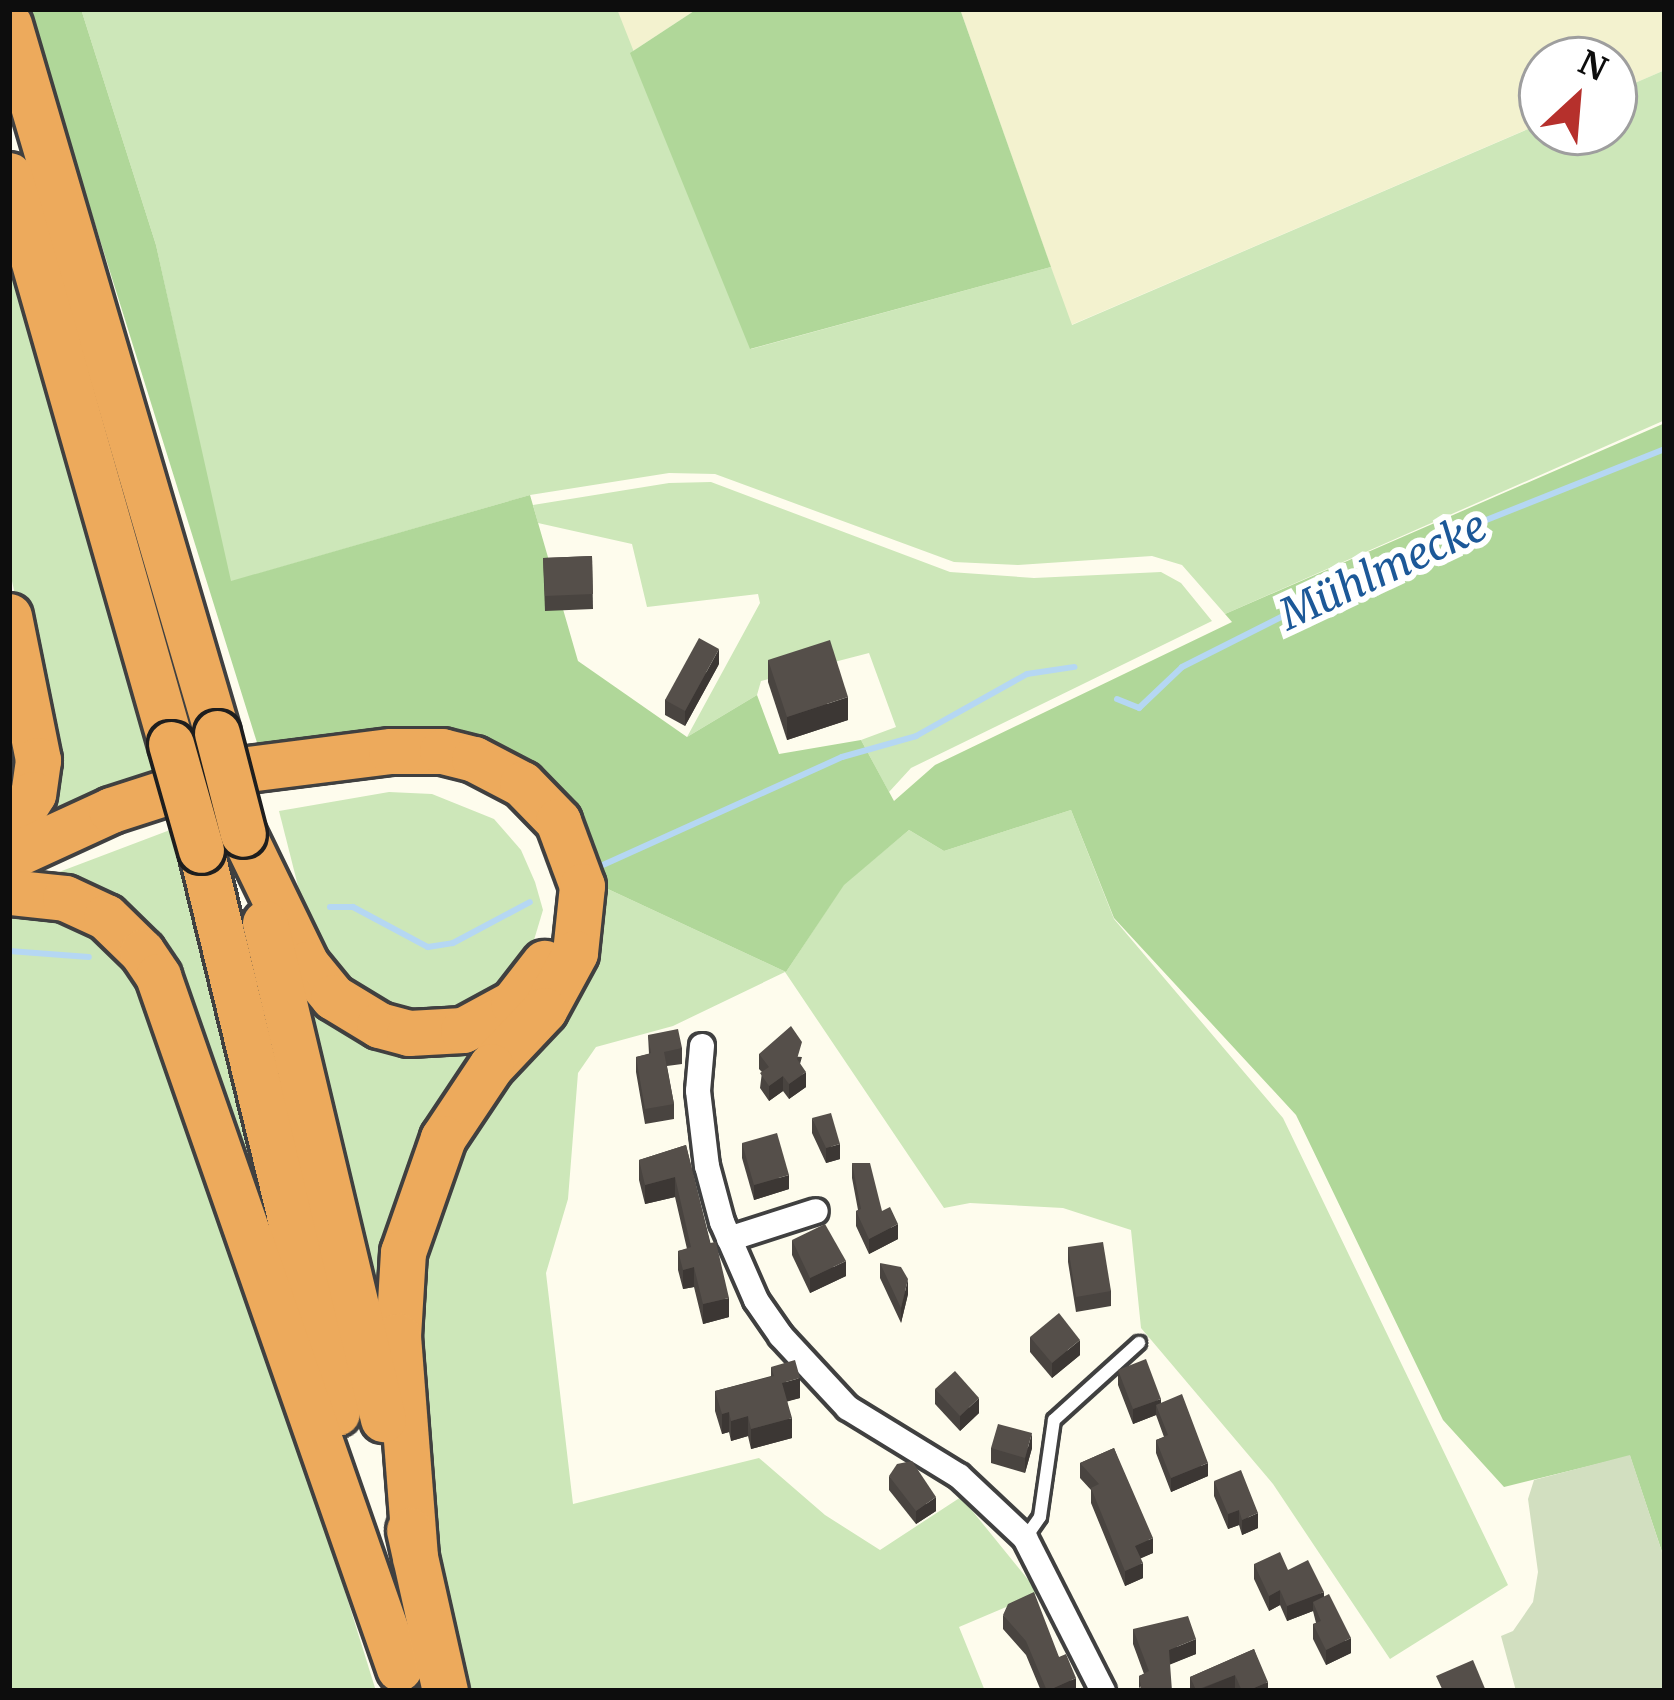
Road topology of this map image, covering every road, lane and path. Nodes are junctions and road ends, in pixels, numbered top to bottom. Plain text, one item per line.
1 (9, 24) edge
2 (9, 175) edge
3 (9, 616) edge
4 (9, 832) edge
5 (243, 834) junction
6 (9, 857) edge
7 (9, 880) edge
8 (9, 892) edge
9 (702, 1046) dead end
10 (816, 1210) dead end
11 (729, 1239) junction
12 (1139, 1343) dead end
13 (1025, 1538) junction
14 (416, 1557) junction
15 (401, 1680) edge
16 (445, 1691) edge
17 (1102, 1691) edge

1 - 5 highway, bridge
2 - 15 highway, bridge
3 - 4 highway
5 - 7 highway
5 - 14 highway
6 - 14 highway
8 - 15 highway
9 - 11 street
10 - 11 street
11 - 13 street
12 - 13 lane
13 - 17 street
14 - 16 highway

